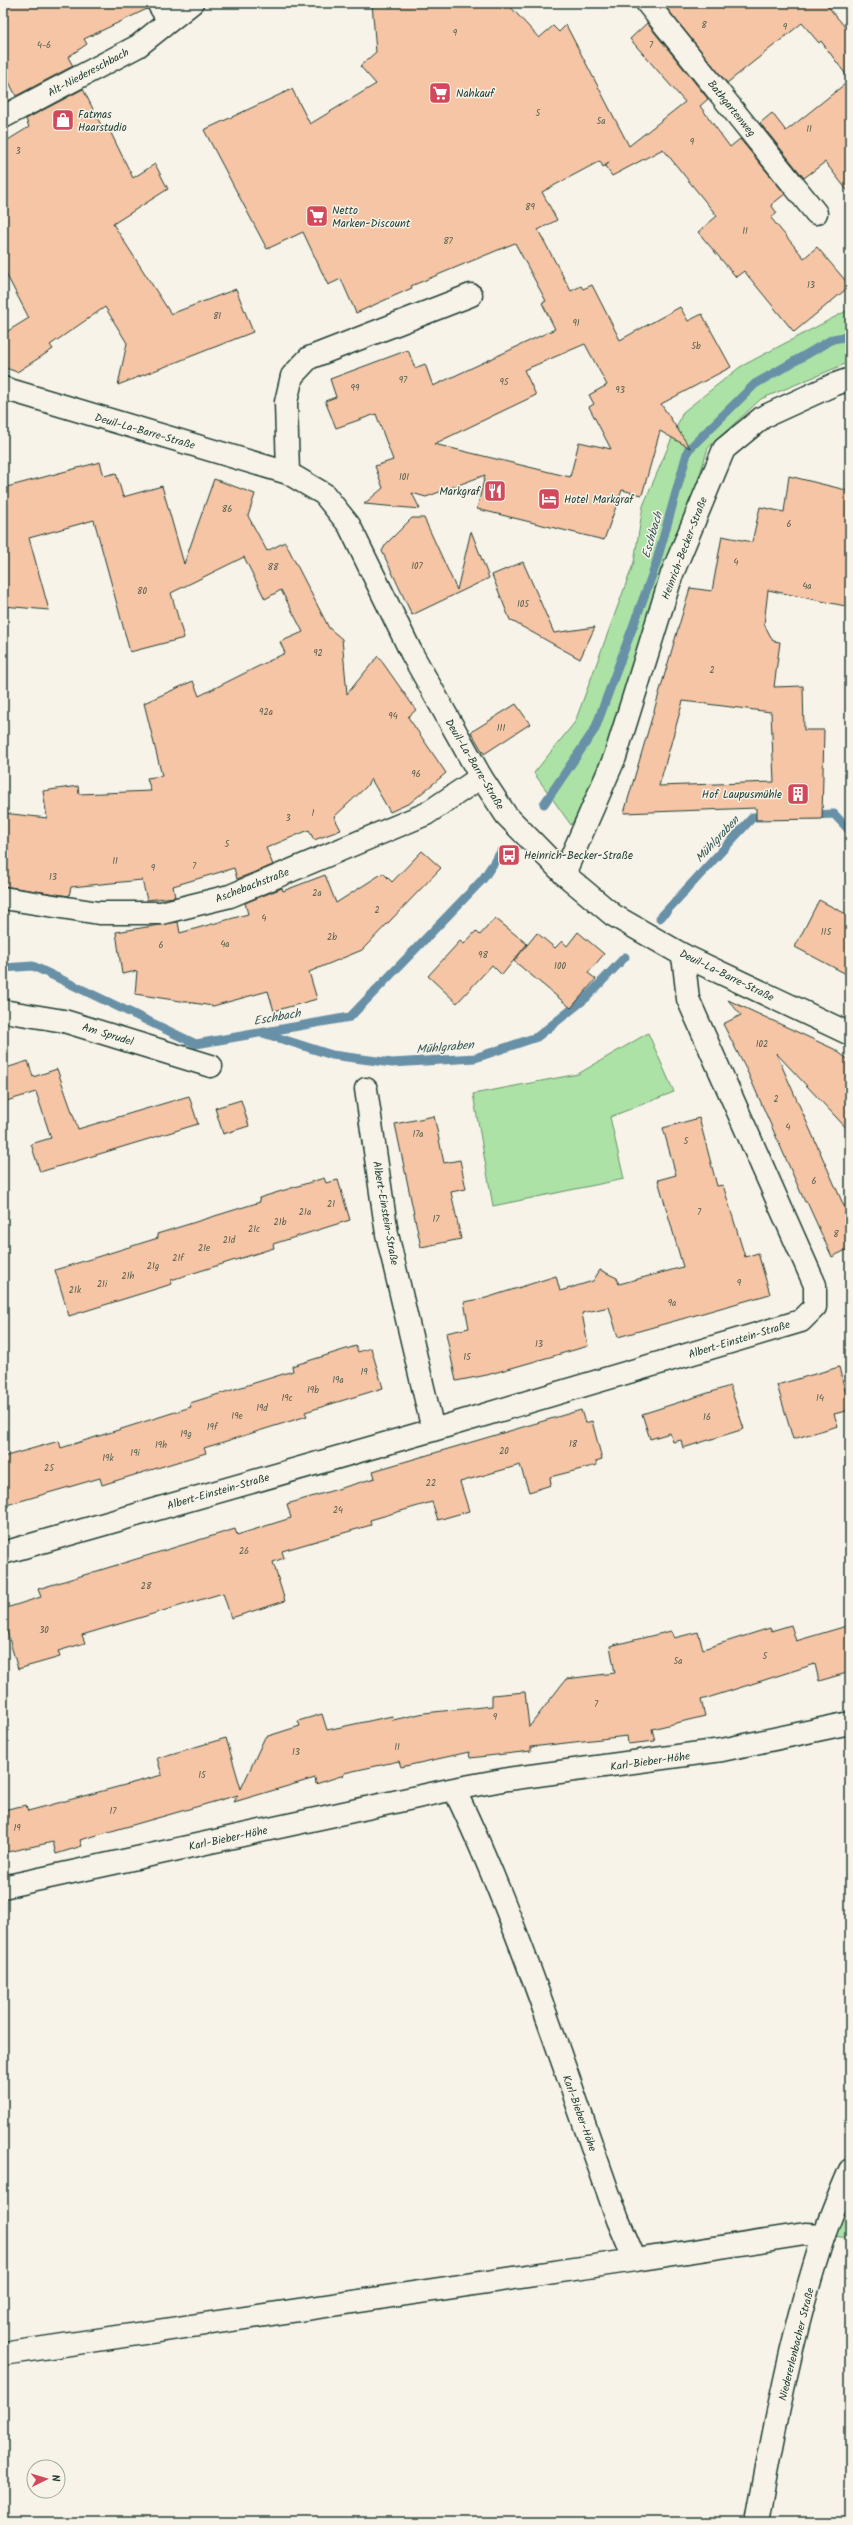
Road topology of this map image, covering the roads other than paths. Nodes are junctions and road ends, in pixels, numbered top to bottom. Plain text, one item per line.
1 (192, 3) edge
2 (647, 3) edge
3 (164, 12) edge
4 (3, 118) edge
5 (816, 213) dead end
6 (471, 295) dead end
7 (850, 379) edge
8 (3, 388) edge
9 (288, 473) junction
10 (481, 777) junction
11 (564, 874) junction
12 (3, 898) edge
13 (683, 955) junction
14 (3, 1011) edge
15 (850, 1034) edge
16 (211, 1066) dead end
17 (366, 1089) dead end
18 (433, 1430) junction
19 (3, 1553) edge
20 (845, 1724) dead end
21 (454, 1789) junction
22 (3, 1887) edge
23 (850, 2170) edge
24 (824, 2235) junction
25 (635, 2260) junction
26 (3, 2354) edge
27 (757, 2522) edge

1 - 3 street, Alt-Niedereschbach
2 - 5 street, Bathgartenweg
3 - 4 street, Alt-Niedereschbach
6 - 9 street
7 - 11 street, Heinrich-Becker-Straße
8 - 9 street, Deuil-La-Barre-Straße
9 - 10 street, Deuil-La-Barre-Straße
10 - 11 street, Deuil-La-Barre-Straße
10 - 12 street, Aschebachstraße
11 - 13 street, Deuil-La-Barre-Straße
13 - 15 street, Deuil-La-Barre-Straße
13 - 18 street, Albert-Einstein-Straße
14 - 16 street, Am Sprudel
17 - 18 street, Albert-Einstein-Straße
18 - 19 street, Albert-Einstein-Straße
20 - 21 street, Karl-Bieber-Höhe
21 - 22 street, Karl-Bieber-Höhe
21 - 25 street, Karl-Bieber-Höhe
23 - 24 street, Niedererlenbacher Straße
24 - 25 street
24 - 27 street, Niedererlenbacher Straße
25 - 26 street

